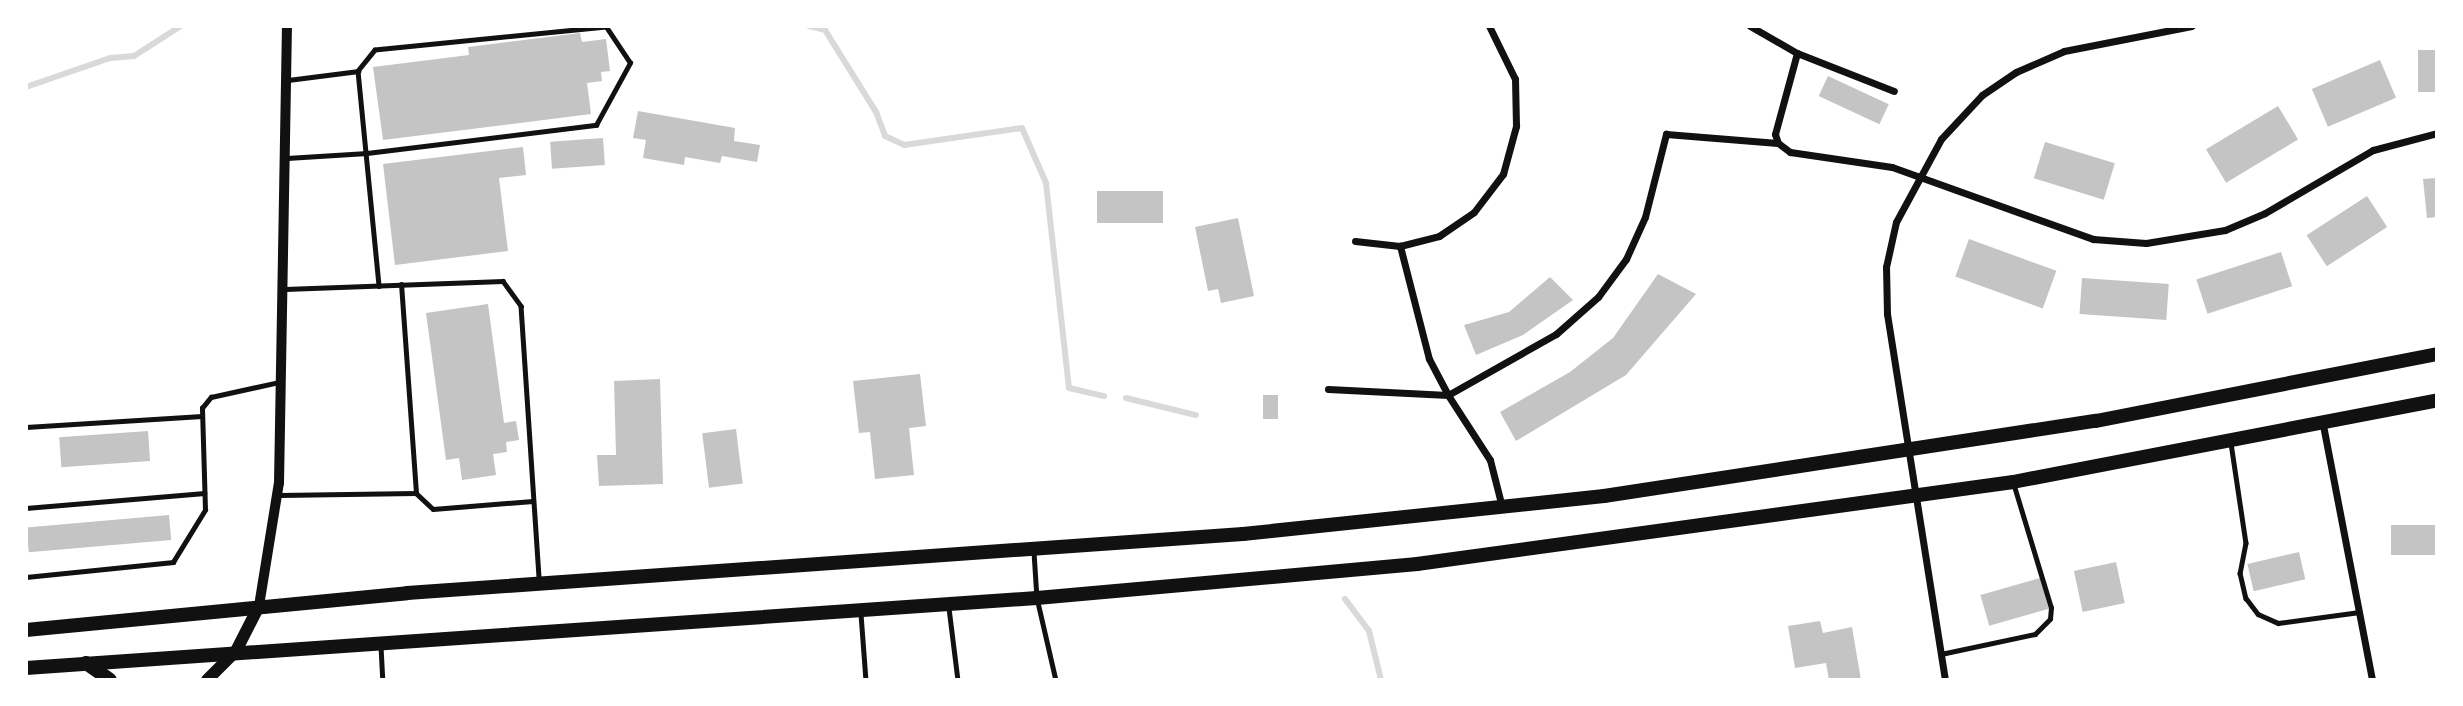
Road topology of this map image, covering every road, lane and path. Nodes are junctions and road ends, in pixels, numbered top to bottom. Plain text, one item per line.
1 (287, 26) edge
2 (1489, 26) edge
3 (1750, 26) edge
4 (2192, 26) edge
5 (2157, 28) edge
6 (1797, 53) junction
7 (358, 71) junction
8 (285, 80) junction
9 (1894, 91) dead end
10 (2437, 133) edge
11 (1778, 143) junction
12 (367, 153) junction
13 (283, 158) junction
14 (1918, 175) junction
15 (1355, 241) dead end
16 (1400, 246) junction
17 (401, 285) junction
18 (379, 286) junction
19 (280, 290) junction
20 (2437, 354) edge
21 (279, 382) junction
22 (1328, 389) dead end
23 (1448, 395) junction
24 (2437, 400) edge
25 (202, 416) junction
26 (2323, 425) junction
27 (26, 427) edge
28 (2231, 442) junction
29 (1907, 452) junction
30 (2013, 482) junction
31 (204, 493) junction
32 (416, 493) junction
33 (278, 495) junction
34 (1914, 495) junction
35 (533, 501) junction
36 (1502, 507) junction
37 (26, 508) edge
38 (1034, 551) junction
39 (26, 577) edge
40 (539, 585) junction
41 (1037, 598) junction
42 (949, 604) junction
43 (259, 606) junction
44 (861, 609) junction
45 (2360, 612) junction
46 (26, 630) edge
47 (380, 642) junction
48 (236, 651) junction
49 (1941, 654) junction
50 (86, 663) junction
51 (26, 668) edge
52 (110, 680) edge
53 (207, 680) edge
54 (383, 680) edge
55 (866, 680) edge
56 (958, 680) edge
57 (1056, 680) edge
58 (1945, 680) edge
59 (2372, 680) edge

1 - 8 street
2 - 16 street
3 - 6 street
4 - 5 street
5 - 14 street
6 - 9 street
6 - 11 street
7 - 8 lane
7 - 12 lane
7 - 12 lane
8 - 13 street
10 - 14 street
11 - 14 street
11 - 23 street
12 - 13 lane
12 - 18 lane
13 - 19 street
14 - 29 street
15 - 16 street
16 - 23 street
17 - 18 lane
17 - 32 lane
17 - 35 lane
18 - 19 lane
19 - 21 street
20 - 29 main road
21 - 25 lane
21 - 33 street
22 - 23 street
23 - 36 street
24 - 26 main road
25 - 27 lane
25 - 31 lane
26 - 28 main road
26 - 45 street
28 - 30 main road
28 - 45 lane
29 - 34 street
29 - 36 main road
30 - 34 main road
30 - 49 lane
31 - 37 lane
31 - 39 lane
32 - 33 lane
32 - 35 lane
33 - 43 street
34 - 41 main road
34 - 49 street
35 - 40 lane
36 - 38 main road
38 - 40 main road
38 - 41 lane
40 - 43 main road
41 - 42 main road
41 - 57 lane
42 - 44 main road
42 - 56 lane
43 - 46 main road
43 - 48 main road
44 - 47 main road
44 - 55 lane
45 - 59 street
47 - 48 main road
47 - 54 lane
48 - 50 main road
48 - 53 main road
49 - 58 street
50 - 51 main road
50 - 52 main road

